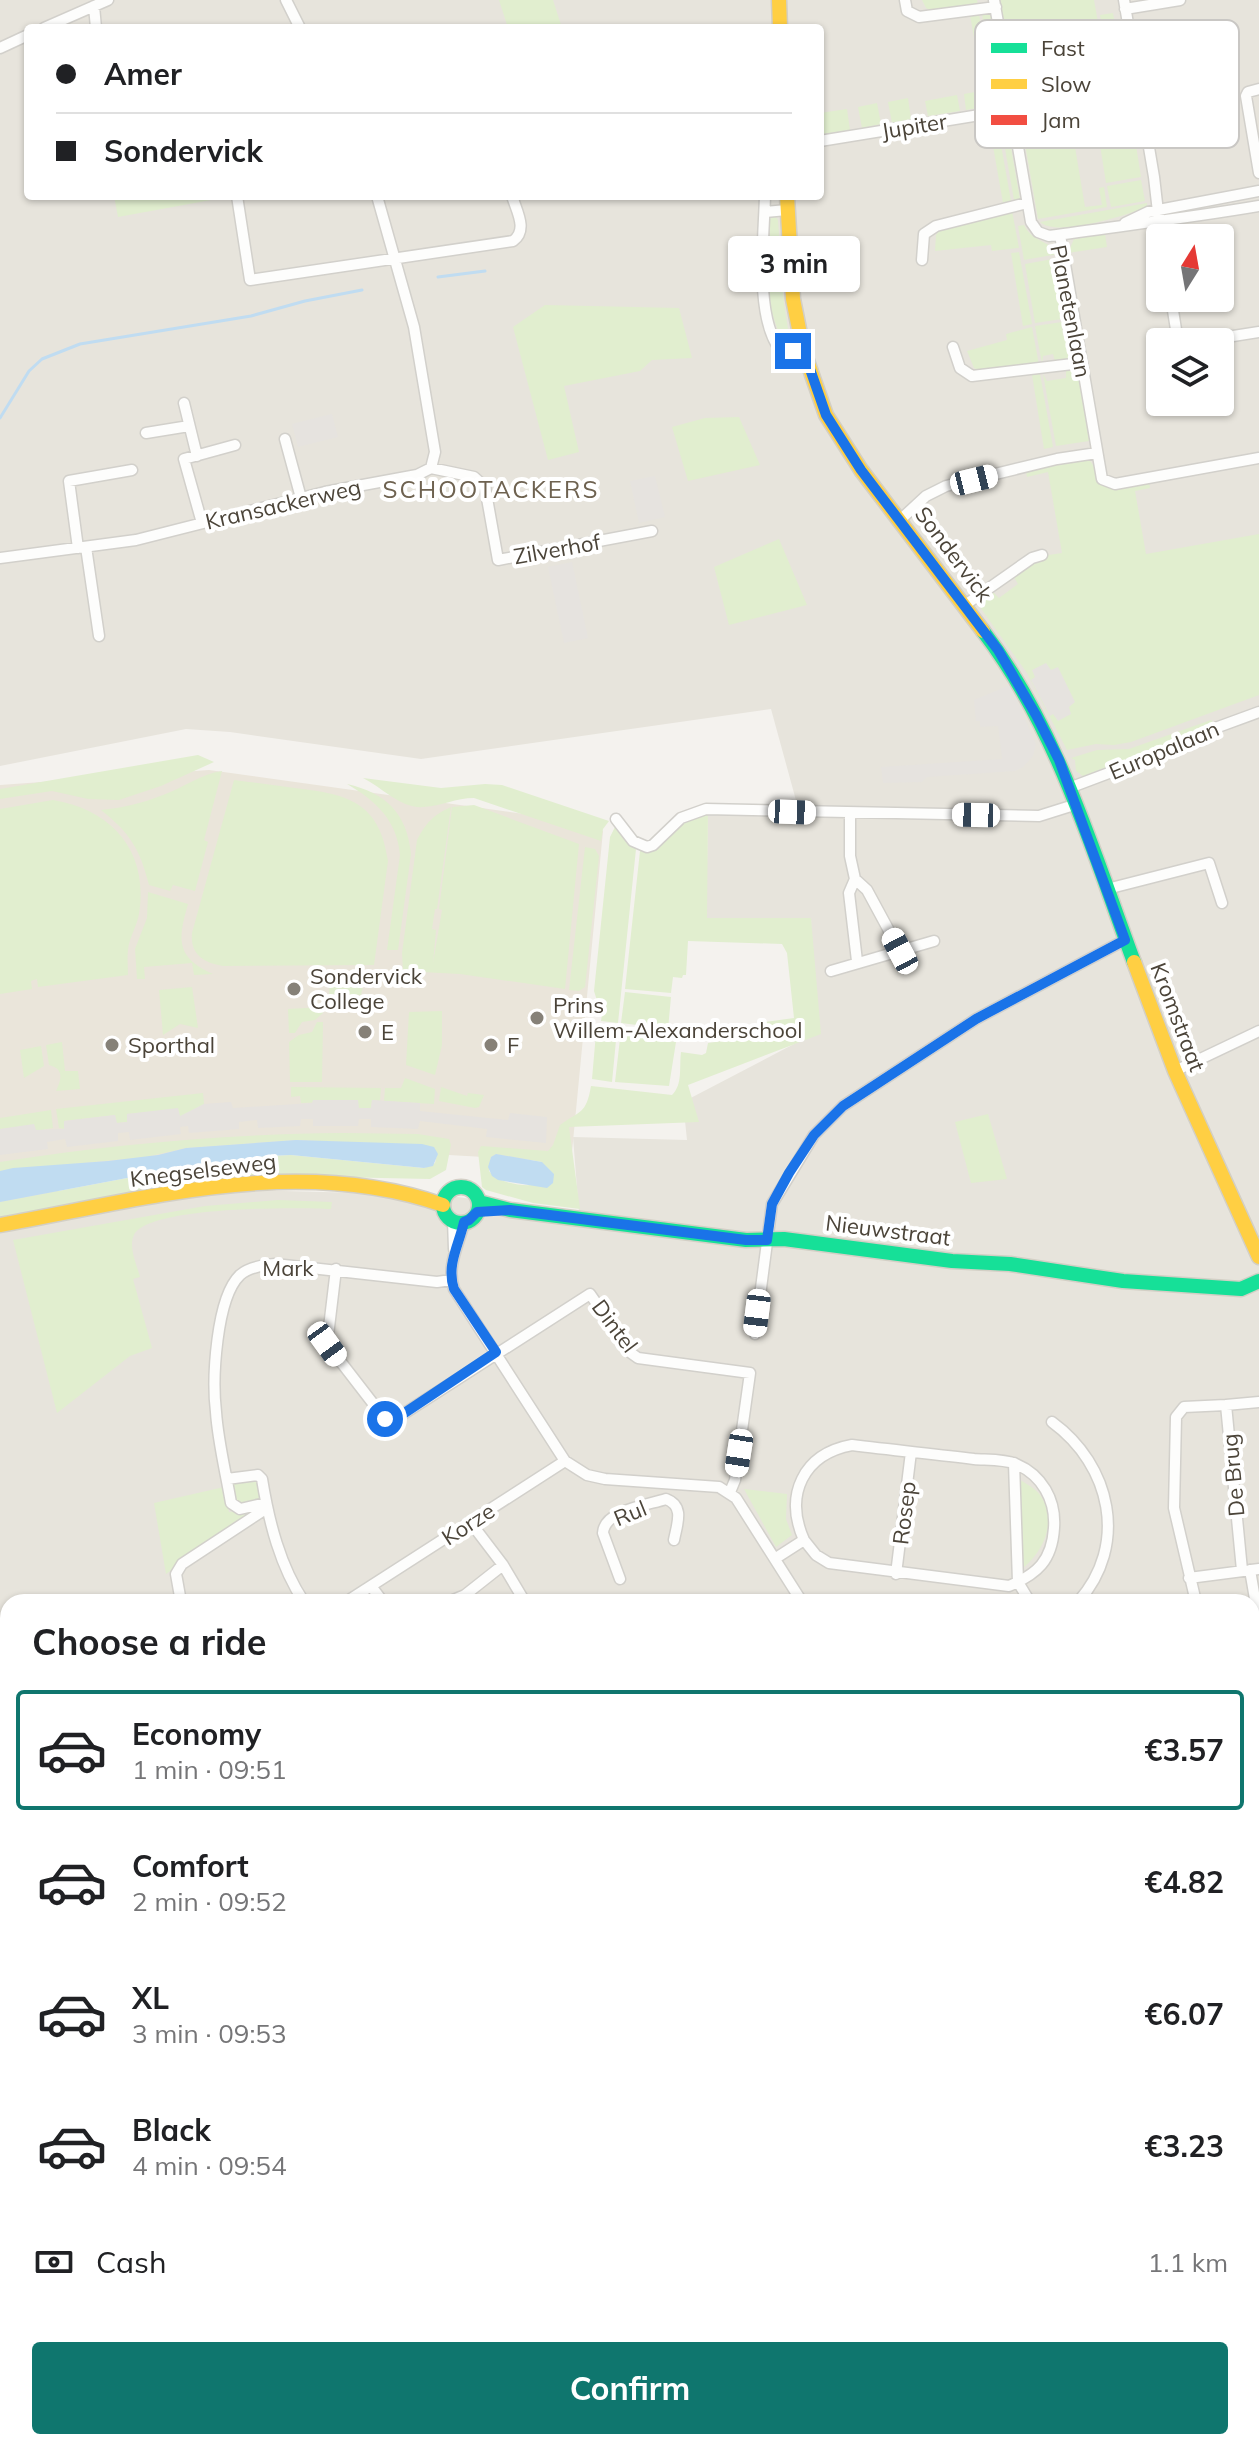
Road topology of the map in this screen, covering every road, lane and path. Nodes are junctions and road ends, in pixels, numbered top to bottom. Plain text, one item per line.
1 (108, 0) edge
2 (286, 0) edge
3 (779, 0) edge
4 (905, 0) edge
5 (1180, 0) edge
6 (995, 3) edge
7 (1124, 4) edge
8 (94, 6) junction
9 (53, 24) edge
10 (96, 24) edge
11 (298, 24) edge
12 (780, 24) edge
13 (24, 37) edge
14 (0, 48) edge
15 (1259, 89) edge
16 (975, 116) edge
17 (824, 140) edge
18 (1018, 148) edge
19 (1148, 148) edge
20 (1259, 173) edge
21 (1259, 191) edge
22 (238, 200) edge
23 (378, 200) edge
24 (513, 200) edge
25 (765, 200) edge
26 (787, 201) edge
27 (1027, 203) junction
28 (1259, 206) edge
29 (1158, 210) junction
30 (765, 212) junction
31 (1159, 223) junction
32 (1123, 224) junction
33 (1060, 235) junction
34 (396, 260) junction
35 (922, 260) dead end
36 (1259, 332) edge
37 (1234, 335) edge
38 (953, 347) dead end
39 (803, 349) junction
40 (1081, 363) junction
41 (184, 403) dead end
42 (189, 426) junction
43 (146, 433) dead end
44 (285, 439) dead end
45 (235, 445) dead end
46 (1097, 453) junction
47 (197, 456) junction
48 (1259, 458) edge
49 (431, 468) junction
50 (132, 470) dead end
51 (301, 498) junction
52 (900, 520) junction
53 (202, 523) junction
54 (652, 531) dead end
55 (82, 547) junction
56 (1042, 555) dead end
57 (0, 558) edge
58 (965, 605) junction
59 (99, 636) dead end
60 (1259, 712) edge
61 (1069, 788) junction
62 (1074, 805) junction
63 (850, 813) junction
64 (616, 819) dead end
65 (855, 879) junction
66 (1107, 889) junction
67 (1222, 903) dead end
68 (1125, 940) junction
69 (934, 941) dead end
70 (900, 951) junction
71 (857, 961) junction
72 (831, 971) dead end
73 (1259, 1031) edge
74 (1175, 1071) junction
75 (444, 1200) junction
76 (478, 1207) junction
77 (458, 1221) junction
78 (0, 1225) edge
79 (766, 1243) junction
80 (1259, 1257) edge
81 (336, 1269) junction
82 (451, 1280) junction
83 (1259, 1281) edge
84 (755, 1334) dead end
85 (496, 1352) junction
86 (1259, 1402) edge
87 (1226, 1405) junction
88 (1052, 1422) dead end
89 (911, 1452) junction
90 (565, 1461) junction
91 (1014, 1463) junction
92 (227, 1479) junction
93 (667, 1483) junction
94 (730, 1492) junction
95 (666, 1499) junction
96 (267, 1506) junction
97 (471, 1523) junction
98 (674, 1540) dead end
99 (804, 1540) junction
100 (776, 1558) junction
101 (503, 1565) junction
102 (1250, 1570) edge
103 (896, 1574) junction
104 (1189, 1578) junction
105 (620, 1579) dead end
106 (1018, 1582) junction
107 (371, 1586) junction
108 (180, 1594) edge
109 (299, 1594) edge
110 (358, 1594) edge
111 (377, 1594) edge
112 (466, 1594) edge
113 (520, 1594) edge
114 (797, 1594) edge
115 (1025, 1594) edge
116 (1083, 1594) edge
117 (1194, 1594) edge
118 (1254, 1594) edge
119 (62, 2450) edge
120 (75, 2450) edge
121 (213, 2450) edge

1 - 8 street
2 - 11 street
3 - 12 main road
4 - 6 street
5 - 7 street
8 - 9 street
8 - 10 street
13 - 14 street
15 - 20 street
16 - 17 street, Jupiter
18 - 27 street, Planetenlaan
19 - 29 street
21 - 29 street
22 - 34 street
23 - 34 street
24 - 34 street
25 - 30 street
26 - 30 street, Sondervick
26 - 39 main road, Sondervick
27 - 33 street, Planetenlaan
27 - 35 street
28 - 31 street
29 - 31 street
29 - 32 street
30 - 39 street
31 - 32 street
32 - 33 street
33 - 40 street, Planetenlaan
34 - 49 street
36 - 37 street
38 - 40 street
39 - 52 main road, Sondervick
40 - 46 street, Planetenlaan
41 - 42 street
42 - 43 street
42 - 47 street
44 - 51 street
45 - 47 street
46 - 48 street, Planetenlaan
46 - 52 street
47 - 53 street
49 - 51 street, Kransackerweg
49 - 54 street, Zilverhof
50 - 55 street
51 - 53 street, Kransackerweg
52 - 58 main road, Sondervick
53 - 55 street, Kransackerweg
55 - 57 street, Kransackerweg
55 - 59 street
56 - 58 street
58 - 61 main road, Sondervick
60 - 61 street, Europalaan
61 - 62 main road, Kromstraat
62 - 63 street
62 - 66 main road, Kromstraat
63 - 64 street
63 - 65 street
65 - 70 street
65 - 71 street
66 - 67 street
66 - 68 main road, Kromstraat
68 - 74 main road, Kromstraat
68 - 79 street
69 - 70 street
70 - 71 street
71 - 72 street
73 - 74 street
74 - 80 main road, Kromstraat
75 - 76 main road
75 - 77 main road
75 - 78 main road, Knegselseweg
76 - 77 main road
76 - 79 main road, Nieuwstraat
77 - 82 street
79 - 83 main road, Nieuwstraat
79 - 84 street
81 - 82 street, Mark
81 - 85 street
81 - 92 street, Mark
82 - 85 street
85 - 90 street
85 - 94 street, Dintel
86 - 87 street, De Brug
87 - 102 street, De Brug
87 - 104 street
88 - 116 street
89 - 91 street, Rosep
89 - 99 street, Rosep
89 - 103 street, Rosep
90 - 93 street
90 - 97 street, Korze
91 - 106 street
91 - 106 street
92 - 96 street, Mark
92 - 96 street
93 - 94 street
93 - 95 street, Rul
94 - 100 street
95 - 98 street, Rul
95 - 105 street, Rul
96 - 108 street
96 - 109 street
97 - 101 street
97 - 107 street, Korze
99 - 100 street
99 - 103 street, Rosep
100 - 114 street
101 - 112 street
101 - 113 street
102 - 104 street
102 - 118 street, De Brug
103 - 106 street, Rosep
104 - 117 street
106 - 115 street
107 - 110 street, Korze
107 - 111 street
119 - 120 main road
120 - 121 main road

